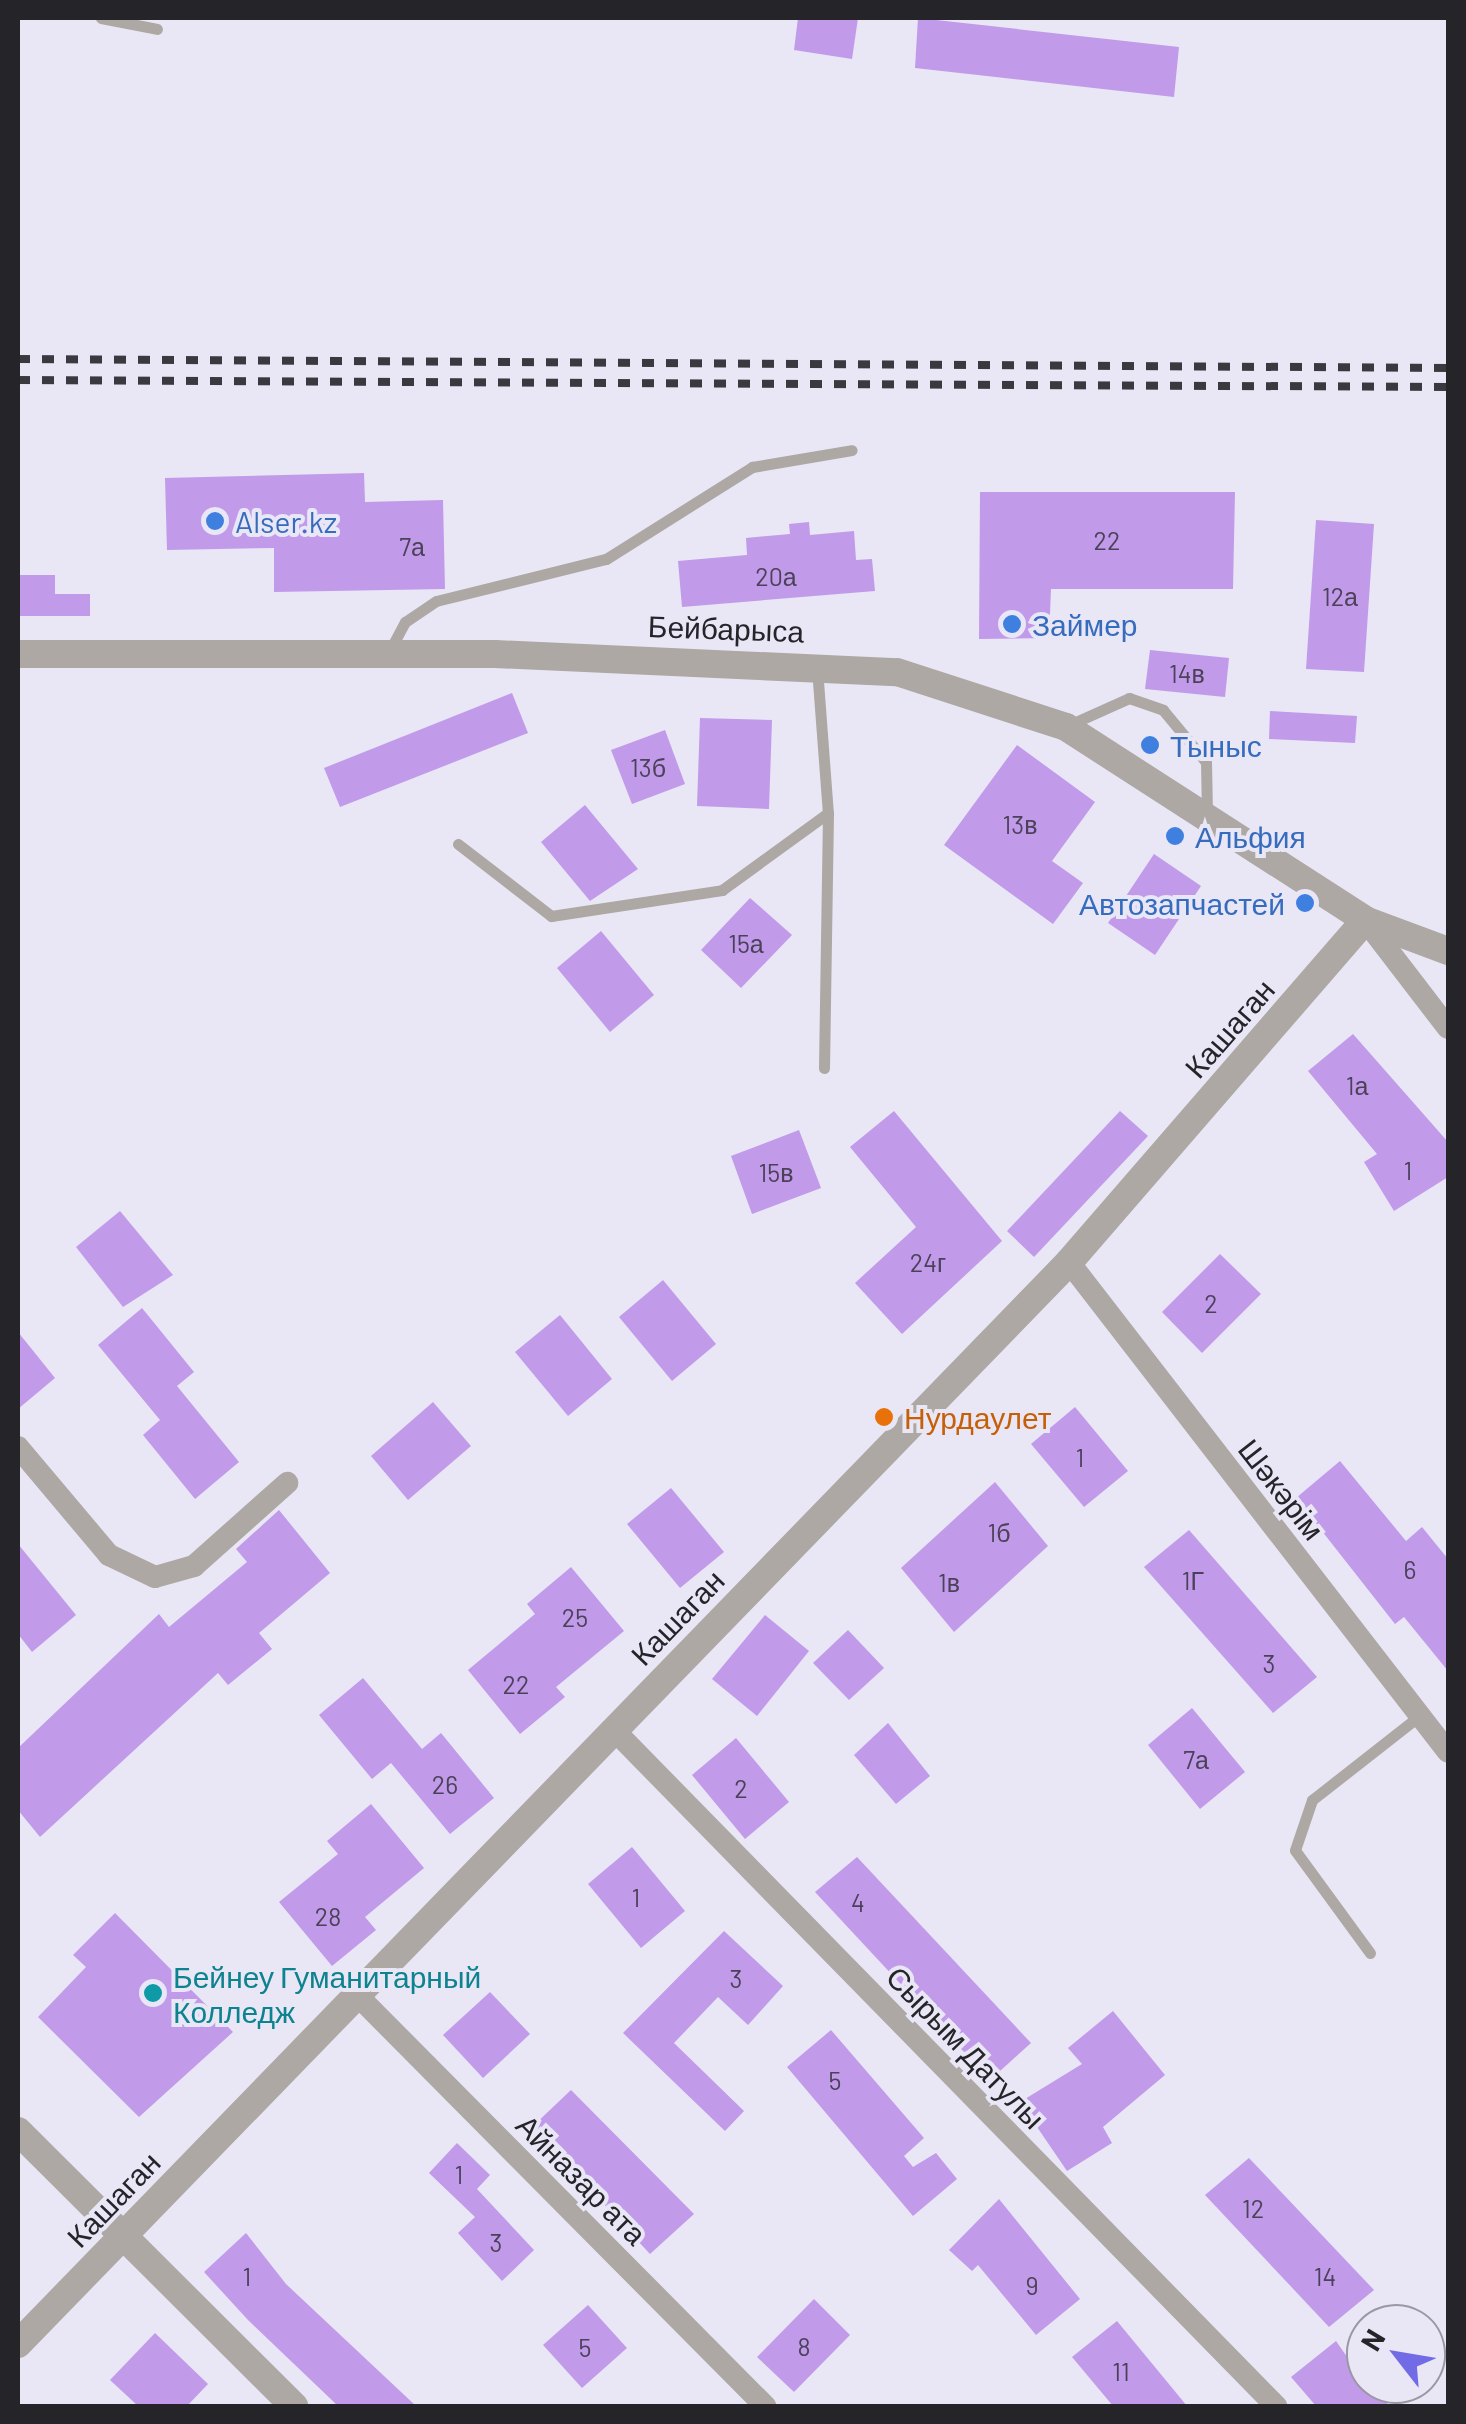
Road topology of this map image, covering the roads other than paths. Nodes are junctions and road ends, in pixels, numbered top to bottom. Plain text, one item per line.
1 (102, 18) edge
2 (157, 30) dead end
3 (852, 450) dead end
4 (18, 654) edge
5 (388, 654) junction
6 (817, 664) junction
7 (1066, 727) junction
8 (828, 813) junction
9 (1207, 815) junction
10 (458, 844) dead end
11 (1366, 920) junction
12 (1448, 951) edge
13 (1448, 1028) edge
14 (824, 1068) dead end
15 (1069, 1262) junction
16 (18, 1448) edge
17 (287, 1483) dead end
18 (1419, 1716) junction
19 (613, 1729) junction
20 (1448, 1752) edge
21 (1370, 1953) dead end
22 (356, 1994) junction
23 (18, 2130) edge
24 (124, 2235) junction
25 (18, 2344) edge
26 (294, 2406) edge
27 (765, 2406) edge
28 (1276, 2406) edge

1 - 2 lane
3 - 5 lane
4 - 5 street, Бейбарыса
5 - 6 street, Бейбарыса
6 - 7 street, Бейбарыса
6 - 8 lane
7 - 9 street, Бейбарыса
7 - 9 lane
8 - 10 lane
8 - 14 lane
9 - 11 street, Бейбарыса
11 - 12 street, Бейбарыса
11 - 13 street
11 - 15 street, Кашаган
15 - 18 street, Шәкәрім
15 - 19 street, Кашаган
16 - 17 street
18 - 20 street, Шәкәрім
18 - 21 lane
19 - 22 street, Кашаган
19 - 28 street, Сырым Датулы
22 - 24 street, Кашаган
22 - 27 street, Айназар ата
23 - 24 street
24 - 25 street, Кашаган
24 - 26 street

